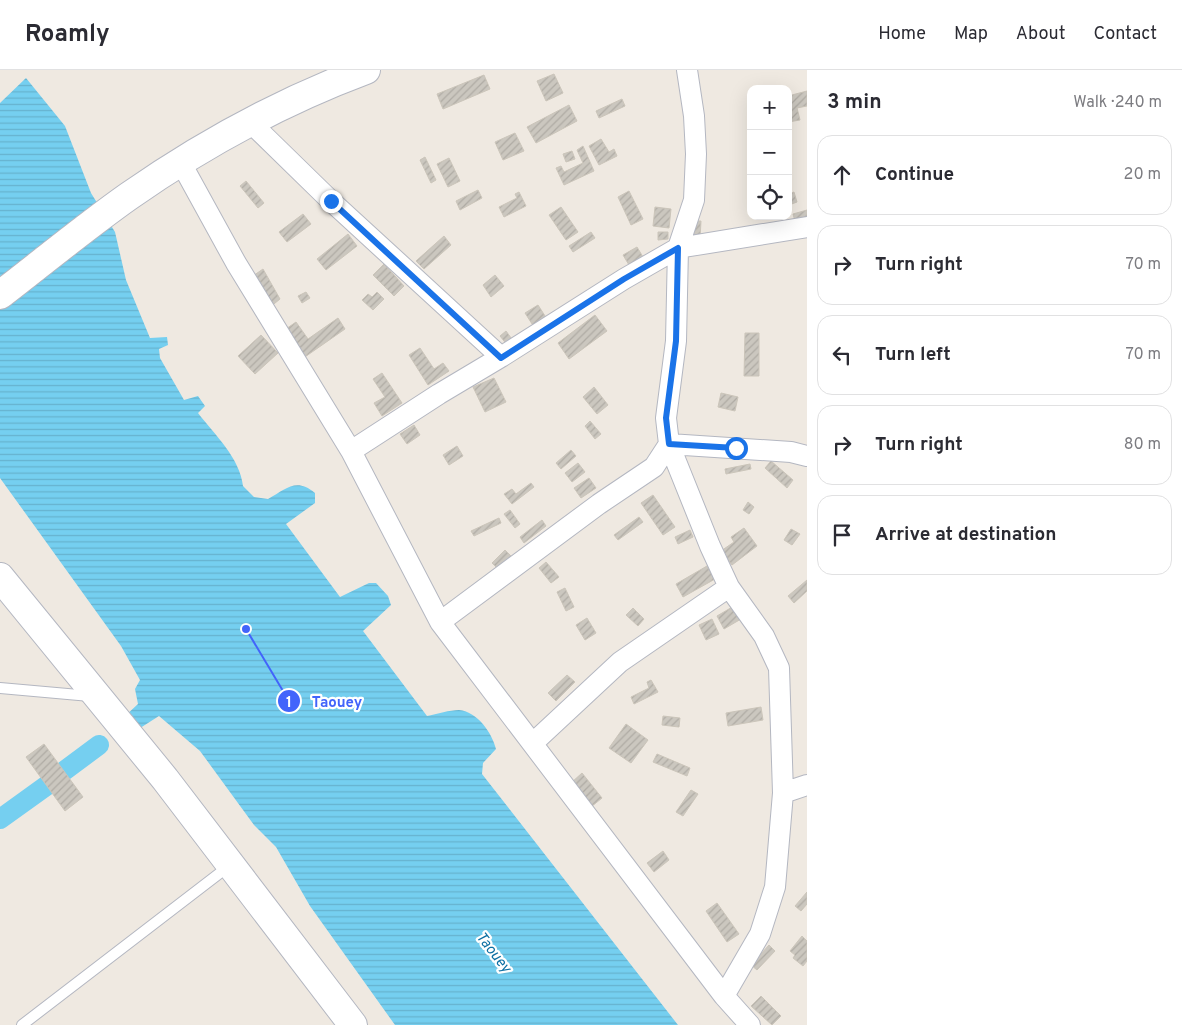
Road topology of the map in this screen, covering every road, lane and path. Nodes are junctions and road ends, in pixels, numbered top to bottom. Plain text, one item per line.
1 (366, 70) edge
2 (687, 70) edge
3 (250, 122) junction
4 (181, 163) junction
5 (807, 227) edge
6 (678, 248) junction
7 (0, 295) edge
8 (501, 358) junction
9 (669, 444) junction
10 (351, 451) junction
11 (807, 456) edge
12 (0, 577) edge
13 (730, 587) junction
14 (440, 622) junction
15 (0, 688) edge
16 (96, 696) junction
17 (532, 743) junction
18 (807, 785) edge
19 (784, 793) junction
20 (232, 864) junction
21 (724, 996) junction
22 (22, 1025) edge
23 (353, 1025) edge
24 (750, 1025) edge

1 - 3 main road
2 - 6 street
3 - 4 main road
3 - 8 street
4 - 7 main road
4 - 10 street
5 - 6 street
6 - 8 street
6 - 9 street
8 - 10 street
9 - 11 street
9 - 13 street
9 - 14 street
10 - 14 street
12 - 16 main road
13 - 17 street
13 - 19 street
14 - 17 street
15 - 16 lane
16 - 20 main road
17 - 21 street
18 - 19 street
19 - 21 street
20 - 22 lane
20 - 23 main road
21 - 24 street

